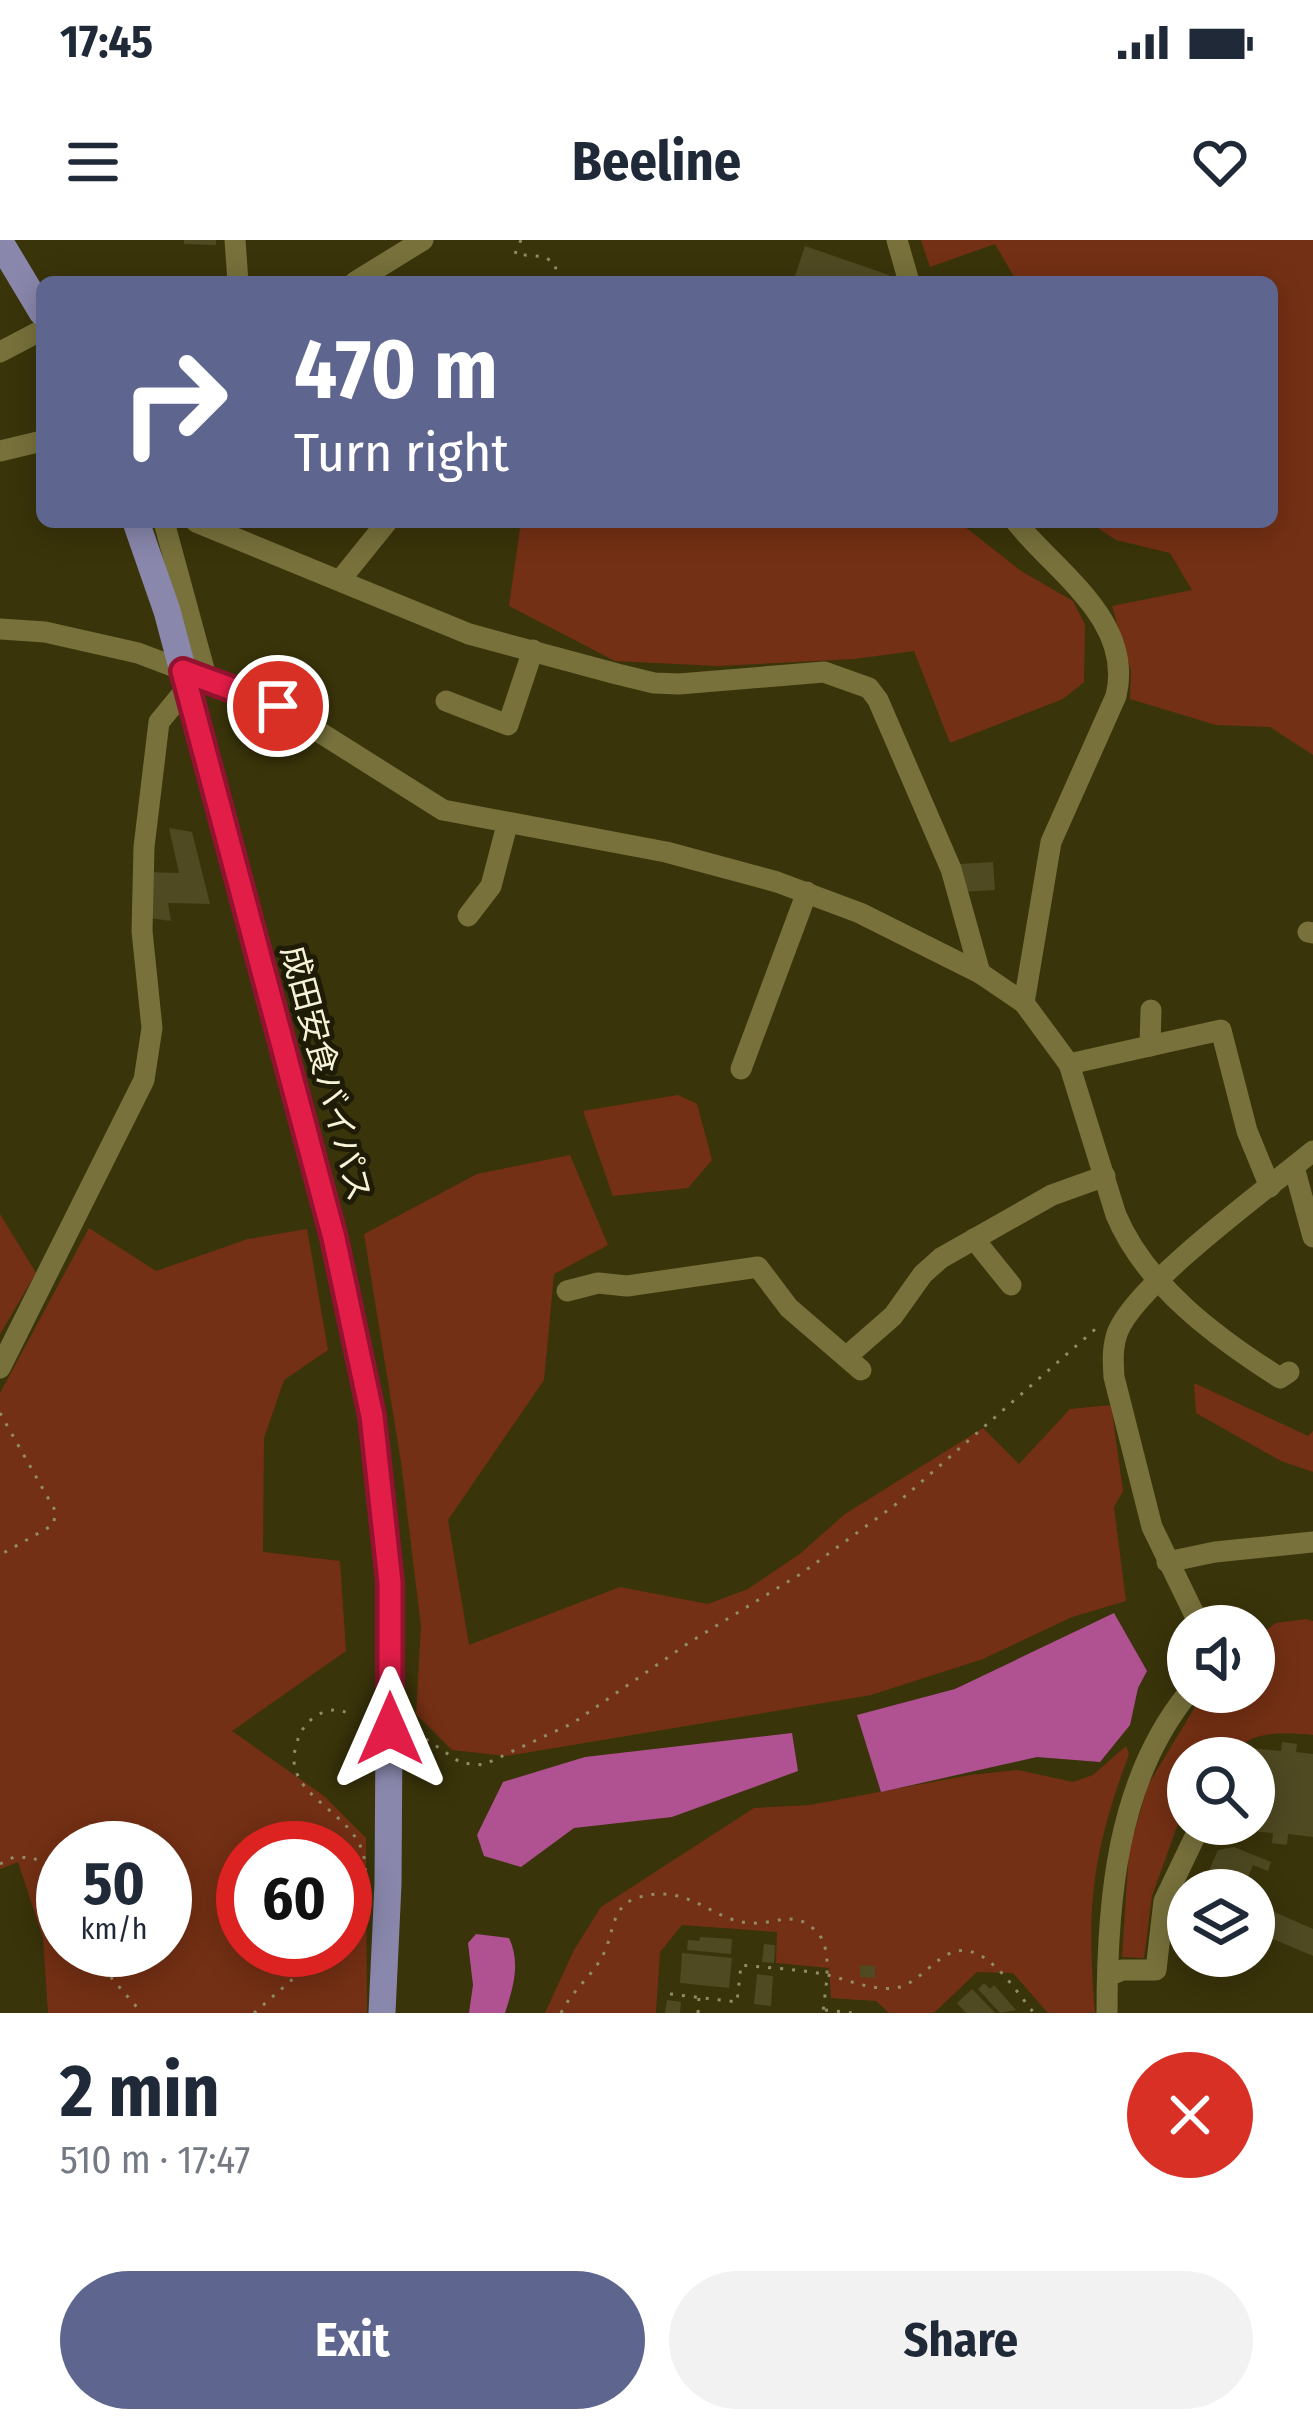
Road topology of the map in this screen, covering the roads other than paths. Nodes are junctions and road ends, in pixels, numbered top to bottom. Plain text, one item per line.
1 (235, 240) edge
2 (423, 240) edge
3 (897, 240) edge
4 (0, 242) edge
5 (238, 276) edge
6 (365, 276) edge
7 (907, 276) edge
8 (36, 302) edge
9 (36, 333) edge
10 (0, 352) edge
11 (36, 442) edge
12 (0, 451) edge
13 (138, 528) edge
14 (165, 528) edge
15 (211, 528) edge
16 (382, 528) edge
17 (1022, 528) edge
18 (341, 579) junction
19 (0, 628) edge
20 (533, 650) junction
21 (192, 680) junction
22 (446, 701) dead end
23 (507, 825) junction
24 (807, 892) junction
25 (468, 916) dead end
26 (980, 973) junction
27 (1024, 1003) junction
28 (1151, 1010) dead end
29 (1150, 1046) junction
30 (1070, 1064) junction
31 (742, 1069) dead end
32 (1313, 1151) edge
33 (1294, 1167) junction
34 (1105, 1176) junction
35 (1270, 1187) junction
36 (1313, 1237) edge
37 (974, 1239) junction
38 (1156, 1282) junction
39 (1011, 1285) dead end
40 (567, 1291) dead end
41 (0, 1368) edge
42 (1289, 1372) dead end
43 (1313, 1542) edge
44 (1167, 1562) junction
45 (1189, 1605) edge
46 (1176, 1713) edge
47 (1191, 1845) edge
48 (1108, 1976) junction
49 (382, 2013) edge
50 (1107, 2013) edge

1 - 5 street
2 - 6 street
3 - 7 street
4 - 8 main road
9 - 10 street
11 - 12 street
13 - 21 main road, 成田安食バイパス
14 - 21 street
15 - 18 street
16 - 18 street
17 - 27 street
18 - 20 street
19 - 21 street
20 - 22 street
20 - 26 street
21 - 23 street
21 - 41 street
21 - 49 main road, 成田安食バイパス
23 - 24 street
23 - 25 street
24 - 26 street
24 - 31 street
26 - 27 street
27 - 30 street
28 - 29 street
29 - 30 street
29 - 35 street
30 - 34 street
32 - 33 street
33 - 35 street
33 - 36 street
34 - 37 street
34 - 38 street
35 - 38 street
37 - 39 street
37 - 40 street
38 - 42 street
38 - 44 street
43 - 44 street
44 - 45 street
46 - 48 street
47 - 48 street
48 - 50 street

